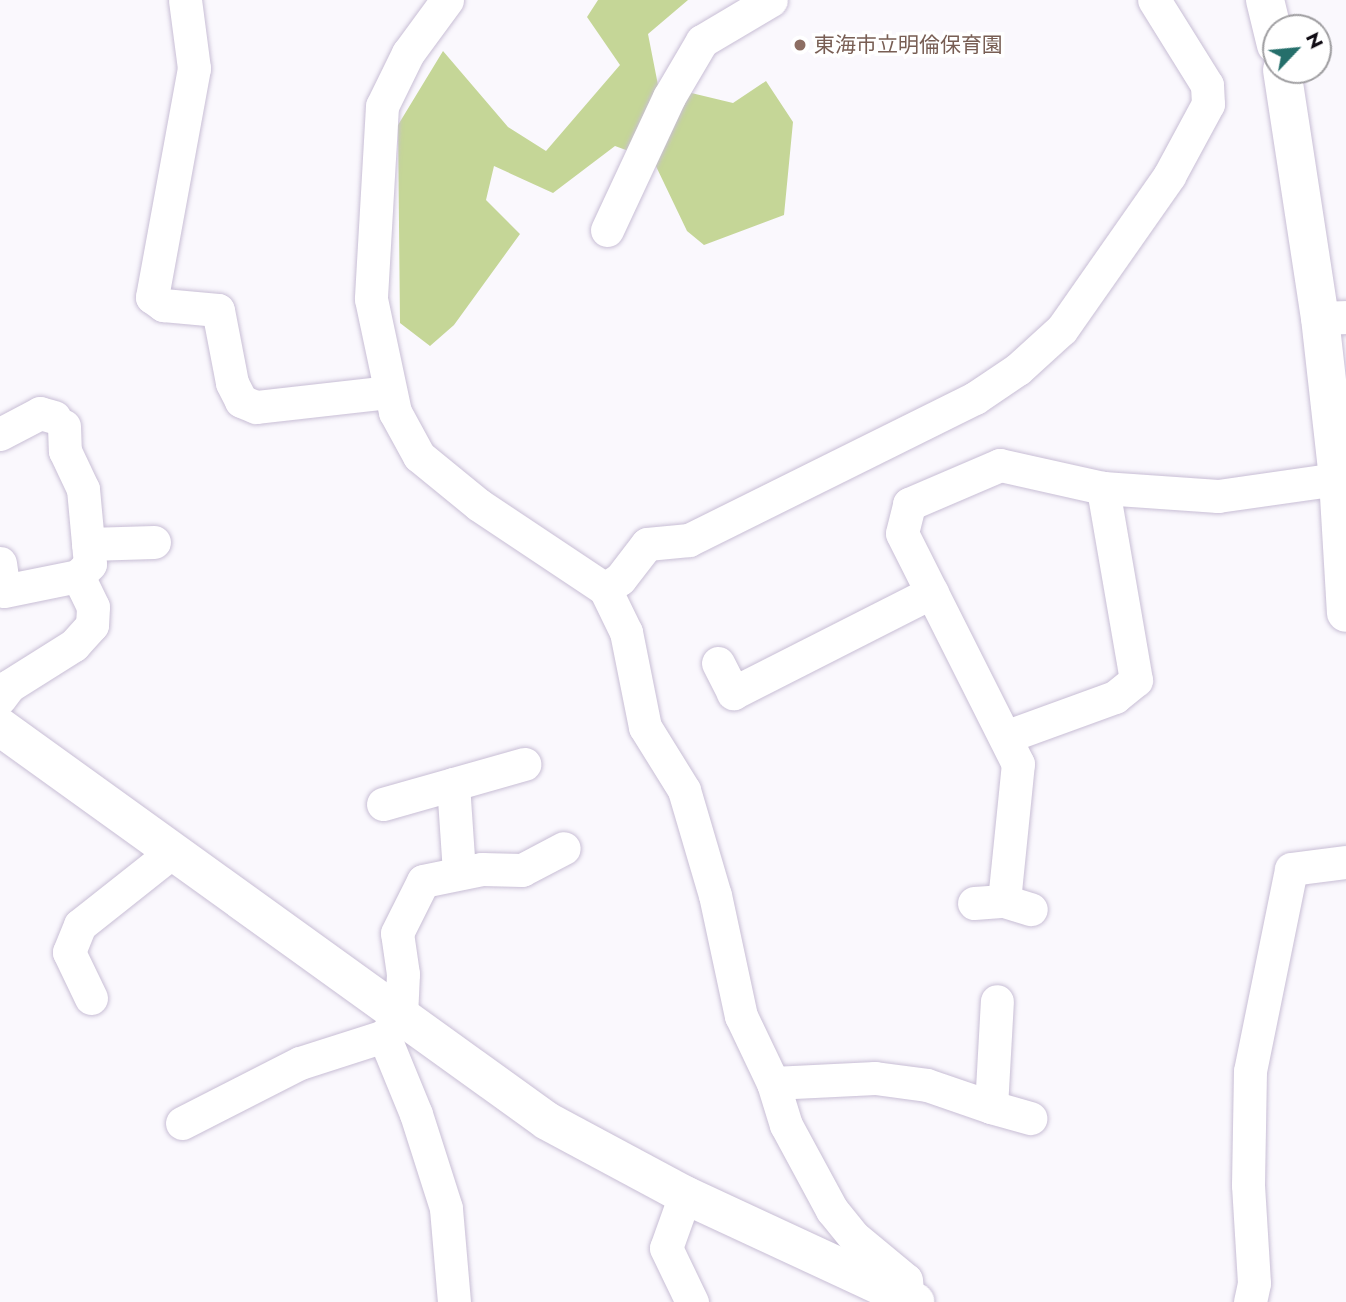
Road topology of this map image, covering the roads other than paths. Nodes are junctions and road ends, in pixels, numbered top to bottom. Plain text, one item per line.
1 (186, 0) edge
2 (447, 0) edge
3 (771, 0) edge
4 (1154, 0) edge
5 (1285, 84) edge
6 (607, 230) dead end
7 (1333, 318) edge
8 (389, 392) junction
9 (0, 434) edge
10 (1338, 479) junction
11 (1103, 488) junction
12 (154, 542) dead end
13 (88, 544) junction
14 (0, 563) edge
15 (78, 576) junction
16 (604, 589) junction
17 (932, 592) junction
18 (1346, 613) edge
19 (718, 663) dead end
20 (0, 698) edge
21 (0, 727) edge
22 (1005, 737) junction
23 (524, 764) dead end
24 (453, 784) junction
25 (383, 804) dead end
26 (564, 848) dead end
27 (172, 852) junction
28 (1346, 862) edge
29 (458, 873) junction
30 (1003, 904) dead end
31 (91, 998) dead end
32 (997, 1001) dead end
33 (392, 1026) junction
34 (773, 1083) junction
35 (991, 1107) junction
36 (1030, 1118) dead end
37 (183, 1123) dead end
38 (685, 1195) junction
39 (450, 1301) edge
40 (910, 1301) edge
41 (692, 1302) edge
42 (1250, 1302) edge

1 - 8 street
2 - 8 street
3 - 6 street
4 - 16 street
5 - 7 street
7 - 10 street
8 - 16 street
9 - 13 street
10 - 11 street
10 - 18 street
11 - 17 street
11 - 22 street
12 - 13 street
13 - 15 street
14 - 15 street
15 - 20 street
16 - 34 street
17 - 19 street
17 - 22 street
21 - 27 street
22 - 30 street
23 - 24 street
24 - 25 street
24 - 29 street
26 - 29 street
27 - 31 street
27 - 33 street
28 - 42 street
29 - 33 street
32 - 35 street
33 - 37 street
33 - 38 street
33 - 39 street
34 - 35 street
34 - 40 street
35 - 36 street
38 - 40 street
38 - 41 street

